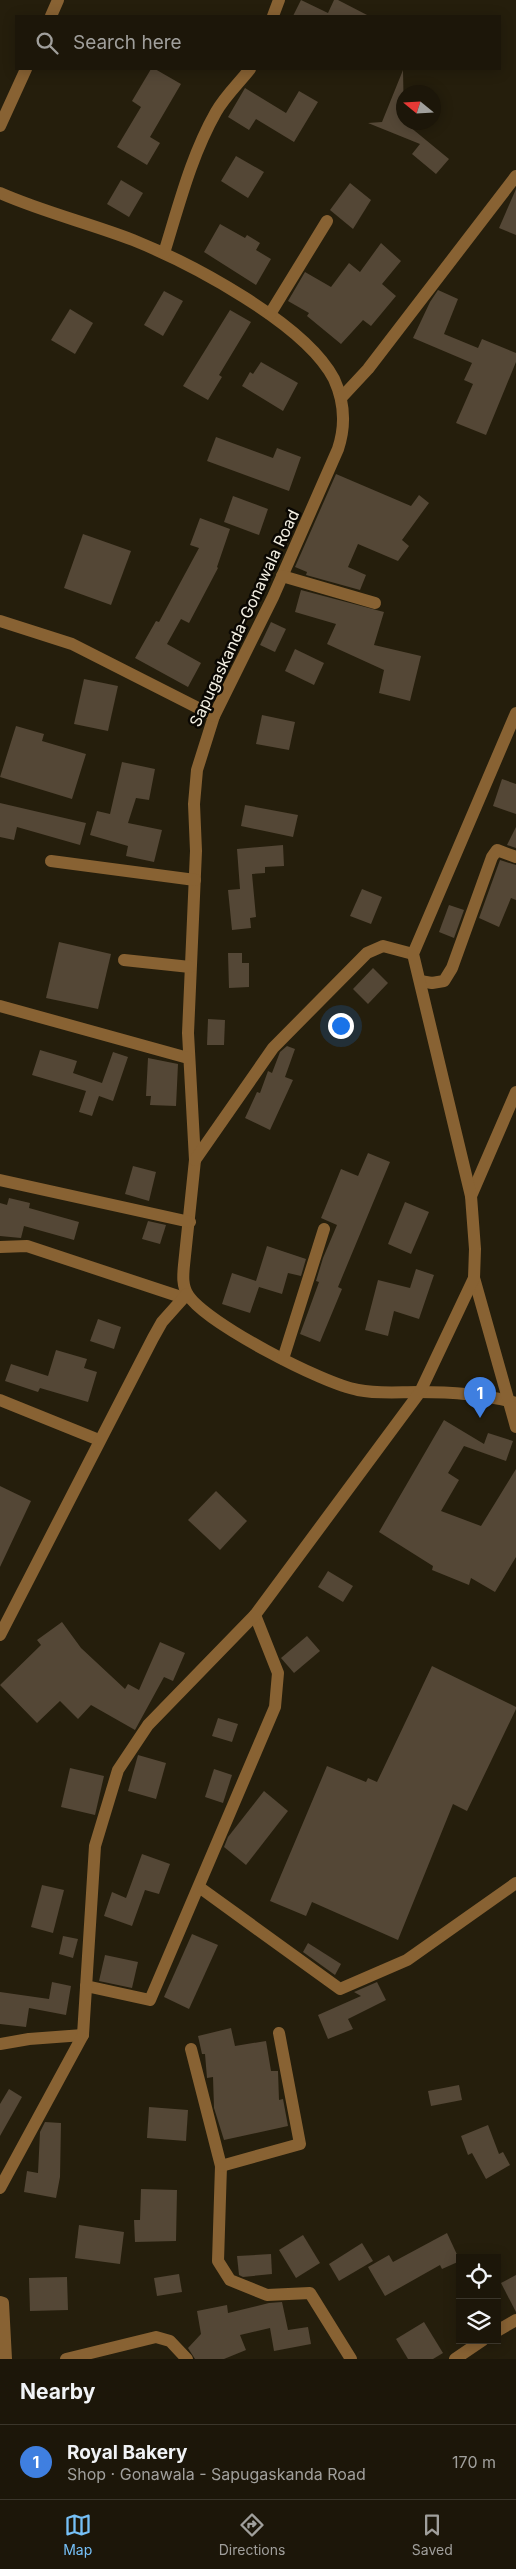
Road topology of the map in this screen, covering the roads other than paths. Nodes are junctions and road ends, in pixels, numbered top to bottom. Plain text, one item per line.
1 (58, 0) edge
2 (279, 0) edge
3 (51, 15) edge
4 (273, 15) edge
5 (26, 70) edge
6 (249, 70) edge
7 (0, 126) edge
8 (516, 176) edge
9 (0, 192) edge
10 (511, 195) edge
11 (327, 221) dead end
12 (164, 253) junction
13 (270, 314) junction
14 (341, 398) junction
15 (282, 576) junction
16 (375, 603) dead end
17 (0, 621) edge
18 (516, 713) edge
19 (214, 716) junction
20 (516, 857) edge
21 (51, 861) dead end
22 (195, 880) junction
23 (413, 954) junction
24 (124, 960) dead end
25 (190, 967) junction
26 (420, 981) junction
27 (0, 1006) edge
28 (188, 1058) junction
29 (516, 1092) edge
30 (195, 1160) junction
31 (0, 1180) edge
32 (471, 1196) junction
33 (190, 1222) junction
34 (324, 1228) dead end
35 (0, 1247) edge
36 (474, 1278) junction
37 (184, 1295) junction
38 (283, 1359) junction
39 (420, 1392) junction
40 (0, 1400) edge
41 (512, 1402) edge
42 (516, 1427) edge
43 (99, 1440) junction
44 (255, 1615) junction
45 (4, 1617) edge
46 (0, 1635) edge
47 (516, 1883) edge
48 (199, 1887) junction
49 (86, 1986) junction
50 (279, 2033) dead end
51 (83, 2035) junction
52 (0, 2044) edge
53 (191, 2049) dead end
54 (221, 2166) junction
55 (0, 2188) edge
56 (0, 2302) edge
57 (516, 2320) edge
58 (501, 2329) edge
59 (476, 2344) edge
60 (6, 2359) edge
61 (66, 2359) edge
62 (187, 2359) edge
63 (351, 2359) edge
64 (455, 2359) edge

1 - 3 street
2 - 4 street
5 - 7 street
6 - 12 street
8 - 10 street
9 - 12 street, Sapugaskanda-Gonawala Road
10 - 14 street
11 - 13 street
12 - 13 street, Sapugaskanda-Gonawala Road
13 - 14 street, Sapugaskanda-Gonawala Road
14 - 15 street, Sapugaskanda-Gonawala Road
15 - 16 street
15 - 19 street, Sapugaskanda-Gonawala Road
17 - 19 street
18 - 23 street
19 - 22 street, Sapugaskanda-Gonawala Road
20 - 26 street
21 - 22 street
22 - 25 street, Sapugaskanda-Gonawala Road
23 - 26 street
23 - 30 street
24 - 25 street
25 - 28 street, Sapugaskanda-Gonawala Road
26 - 32 street
27 - 28 street
28 - 30 street, Sapugaskanda-Gonawala Road
29 - 32 street
30 - 33 street, Sapugaskanda-Gonawala Road
31 - 33 street
32 - 36 street
33 - 37 street, Sapugaskanda-Gonawala Road
34 - 38 street
35 - 37 street
36 - 39 street
36 - 41 street
37 - 38 street
37 - 43 street
38 - 39 street
39 - 41 street
39 - 44 street
40 - 43 street
41 - 42 street
43 - 45 street
44 - 48 street
44 - 49 street
45 - 46 street
47 - 48 street
48 - 49 street
49 - 51 street
50 - 54 street
51 - 52 street
51 - 55 street
53 - 54 street
54 - 63 street
56 - 60 street
57 - 58 street
59 - 64 street
61 - 62 street

